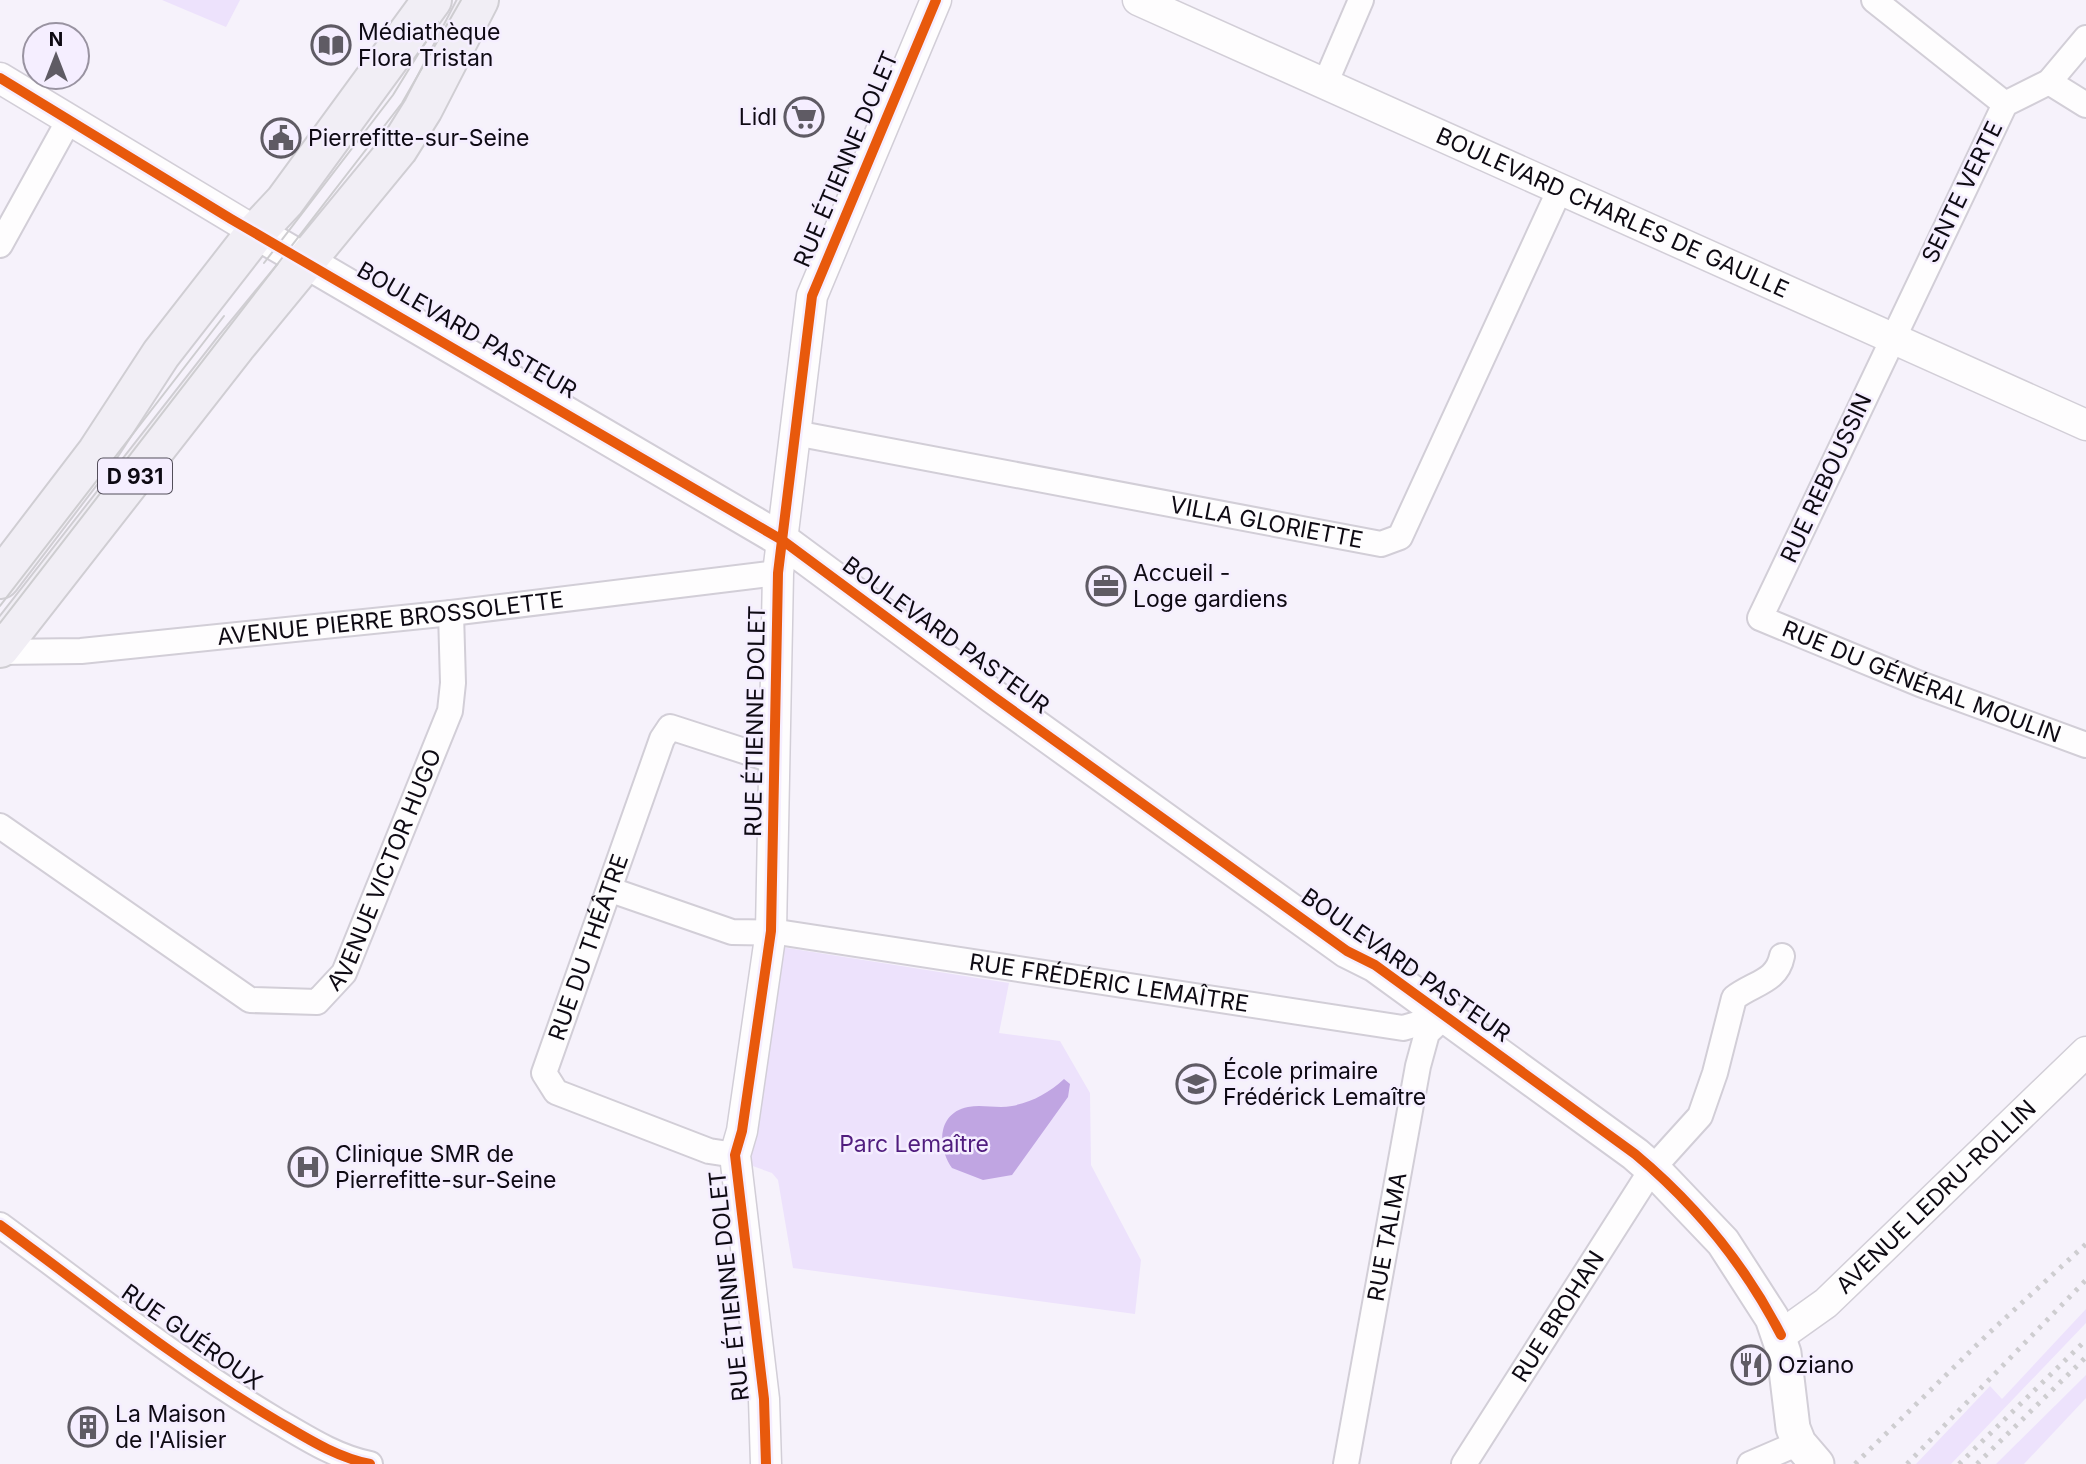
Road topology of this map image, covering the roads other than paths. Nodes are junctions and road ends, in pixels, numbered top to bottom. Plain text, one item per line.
1 (432, 0) edge
2 (479, 0) edge
3 (936, 0) edge
4 (1138, 0) edge
5 (1361, 0) edge
6 (1874, 0) edge
7 (2086, 38) edge
8 (0, 78) edge
9 (2049, 82) junction
10 (1325, 84) junction
11 (2006, 104) junction
12 (2086, 105) edge
13 (69, 120) junction
14 (1560, 189) junction
15 (256, 232) junction
16 (0, 245) edge
17 (307, 260) junction
18 (1891, 338) junction
19 (2086, 425) edge
20 (795, 433) junction
21 (782, 540) junction
22 (778, 573) junction
23 (0, 579) edge
24 (451, 613) junction
25 (1760, 618) joint
26 (0, 650) edge
27 (2086, 745) edge
28 (775, 761) junction
29 (0, 826) edge
30 (611, 890) junction
31 (771, 931) junction
32 (1782, 956) dead end
33 (1445, 1016) junction
34 (2086, 1052) edge
35 (735, 1155) junction
36 (1652, 1169) junction
37 (0, 1225) edge
38 (1781, 1335) junction
39 (1808, 1454) edge
40 (370, 1464) edge
41 (766, 1464) edge
42 (1346, 1464) edge
43 (1464, 1464) edge
44 (1750, 1464) edge

1 - 15 main road, D 931
2 - 17 main road, D 931
3 - 20 street, RUE ÉTIENNE DOLET
4 - 10 street, BOULEVARD CHARLES DE GAULLE
5 - 10 street
6 - 11 street
7 - 9 street, SENTE VERTE
8 - 13 street, BOULEVARD PASTEUR
9 - 11 street, SENTE VERTE
9 - 12 street
10 - 14 street, BOULEVARD CHARLES DE GAULLE
11 - 18 street, SENTE VERTE
13 - 15 street, BOULEVARD PASTEUR
13 - 16 street
14 - 18 street, BOULEVARD CHARLES DE GAULLE
14 - 20 street, VILLA GLORIETTE
15 - 17 main road, BOULEVARD PASTEUR
15 - 23 main road, D 931
17 - 21 main road, BOULEVARD PASTEUR
17 - 26 main road, D 931
18 - 19 street, BOULEVARD CHARLES DE GAULLE
18 - 25 street, RUE REBOUSSIN
20 - 21 street, RUE ÉTIENNE DOLET
21 - 22 street, RUE ÉTIENNE DOLET
21 - 33 main road, BOULEVARD PASTEUR
22 - 24 street, AVENUE PIERRE BROSSOLETTE
22 - 28 street, RUE ÉTIENNE DOLET
24 - 26 street, AVENUE PIERRE BROSSOLETTE
24 - 29 street, AVENUE VICTOR HUGO
25 - 27 street, RUE DU GÉNÉRAL MOULIN
28 - 30 street, RUE DU THÉÂTRE
28 - 31 street, RUE ÉTIENNE DOLET
30 - 31 street, RUE FRÉDÉRIC LEMAÎTRE
30 - 35 street, RUE DU THÉÂTRE
31 - 33 street, RUE FRÉDÉRIC LEMAÎTRE
31 - 35 street, RUE ÉTIENNE DOLET
32 - 36 street, RUE BROHAN
33 - 36 main road, BOULEVARD PASTEUR
33 - 42 street, RUE TALMA
34 - 38 street, AVENUE LEDRU-ROLLIN
35 - 41 street, RUE ÉTIENNE DOLET
36 - 38 main road, BOULEVARD PASTEUR
36 - 43 street, RUE BROHAN
37 - 40 street, RUE GUÉROUX
38 - 39 main road
39 - 44 street

